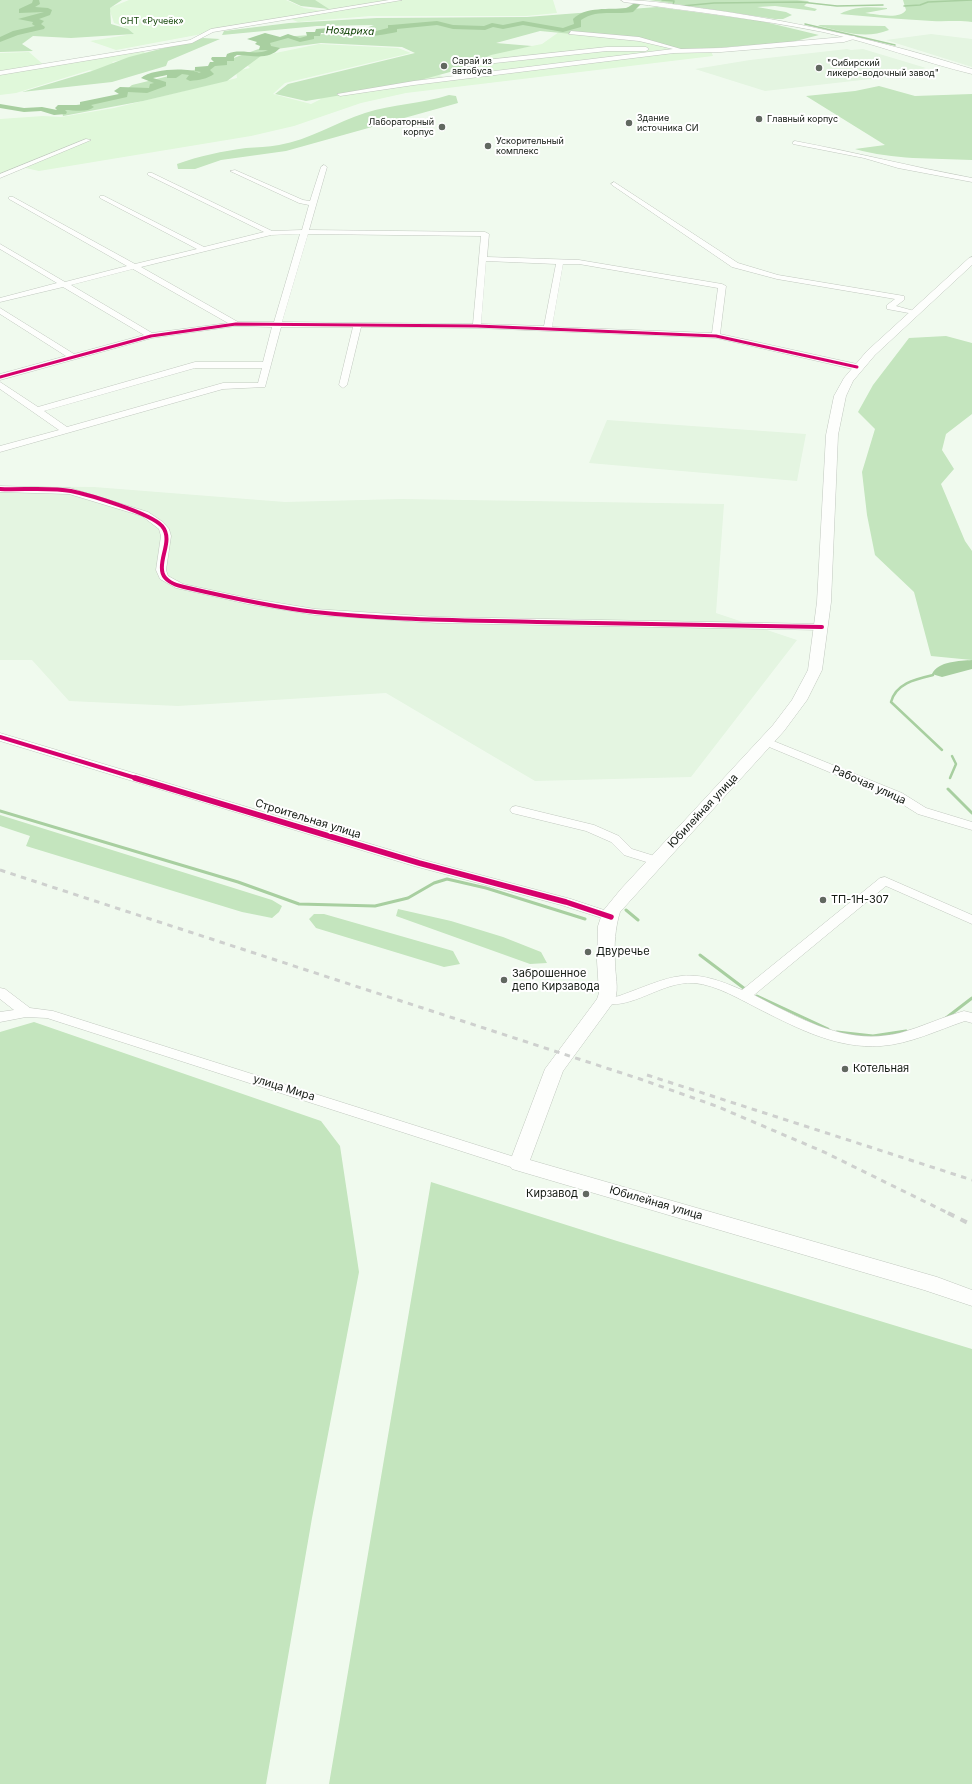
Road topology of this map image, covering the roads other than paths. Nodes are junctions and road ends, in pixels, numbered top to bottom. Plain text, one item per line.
1 (399, 0) edge
2 (624, 0) edge
3 (571, 33) dead end
4 (854, 38) junction
5 (674, 51) junction
6 (686, 51) junction
7 (467, 64) dead end
8 (950, 65) junction
9 (972, 72) edge
10 (0, 73) edge
11 (960, 73) junction
12 (967, 80) dead end
13 (340, 94) dead end
14 (88, 140) dead end
15 (795, 143) dead end
16 (324, 167) dead end
17 (233, 171) dead end
18 (150, 174) dead end
19 (0, 176) edge
20 (972, 180) edge
21 (614, 184) dead end
22 (102, 197) dead end
23 (11, 198) dead end
24 (313, 204) junction
25 (305, 232) junction
26 (271, 233) junction
27 (0, 246) edge
28 (204, 250) junction
29 (483, 259) junction
30 (972, 260) edge
31 (560, 261) junction
32 (136, 267) junction
33 (63, 285) junction
34 (0, 300) edge
35 (0, 310) edge
36 (914, 312) junction
37 (236, 324) junction
38 (277, 325) junction
39 (358, 326) junction
40 (477, 326) junction
41 (548, 329) junction
42 (151, 336) junction
43 (716, 336) junction
44 (73, 357) junction
45 (267, 365) junction
46 (857, 367) junction
47 (0, 377) edge
48 (0, 385) edge
49 (344, 386) dead end
50 (38, 410) junction
51 (65, 430) junction
52 (0, 449) edge
53 (0, 489) edge
54 (822, 627) junction
55 (0, 737) edge
56 (766, 742) junction
57 (516, 810) dead end
58 (972, 826) edge
59 (656, 861) junction
60 (611, 917) junction
61 (972, 920) edge
62 (0, 992) edge
63 (743, 996) junction
64 (606, 1000) junction
65 (26, 1012) junction
66 (970, 1014) edge
67 (0, 1017) edge
68 (519, 1164) junction
69 (972, 1298) edge

1 - 10 street
2 - 4 main road
3 - 6 street
4 - 6 street
4 - 8 main road
5 - 6 street
5 - 7 street
5 - 13 street
8 - 9 main road
8 - 11 main road
9 - 11 main road
11 - 12 main road
14 - 19 street
15 - 20 street
16 - 24 street
17 - 24 street
18 - 26 street
21 - 36 street
22 - 28 street
23 - 32 street
24 - 25 street
25 - 26 street
25 - 29 street
25 - 38 street
26 - 28 street
27 - 33 street
28 - 32 street
29 - 31 street
29 - 40 street
30 - 36 main road, Юбилейная улица
31 - 41 street
31 - 43 street
32 - 33 street
32 - 37 street
33 - 34 street
33 - 42 street
35 - 44 street
36 - 46 main road, Юбилейная улица
37 - 38 street
37 - 42 street
38 - 39 street
38 - 45 street
39 - 40 street
39 - 49 street
40 - 41 street
41 - 43 street
42 - 44 street
43 - 46 street
44 - 47 street
45 - 50 street
45 - 51 street
46 - 54 main road, Юбилейная улица
48 - 50 street
50 - 51 street
51 - 52 street
53 - 54 street
54 - 56 main road, Юбилейная улица
55 - 60 street, Строительная улица
56 - 58 street, Рабочая улица
56 - 59 main road, Юбилейная улица
57 - 59 street
59 - 60 main road, Юбилейная улица
60 - 64 main road, Юбилейная улица
61 - 63 street
62 - 65 street
63 - 64 street
63 - 66 street
64 - 68 main road
65 - 67 street, улица Мира
65 - 68 street, улица Мира
68 - 69 main road, Юбилейная улица

